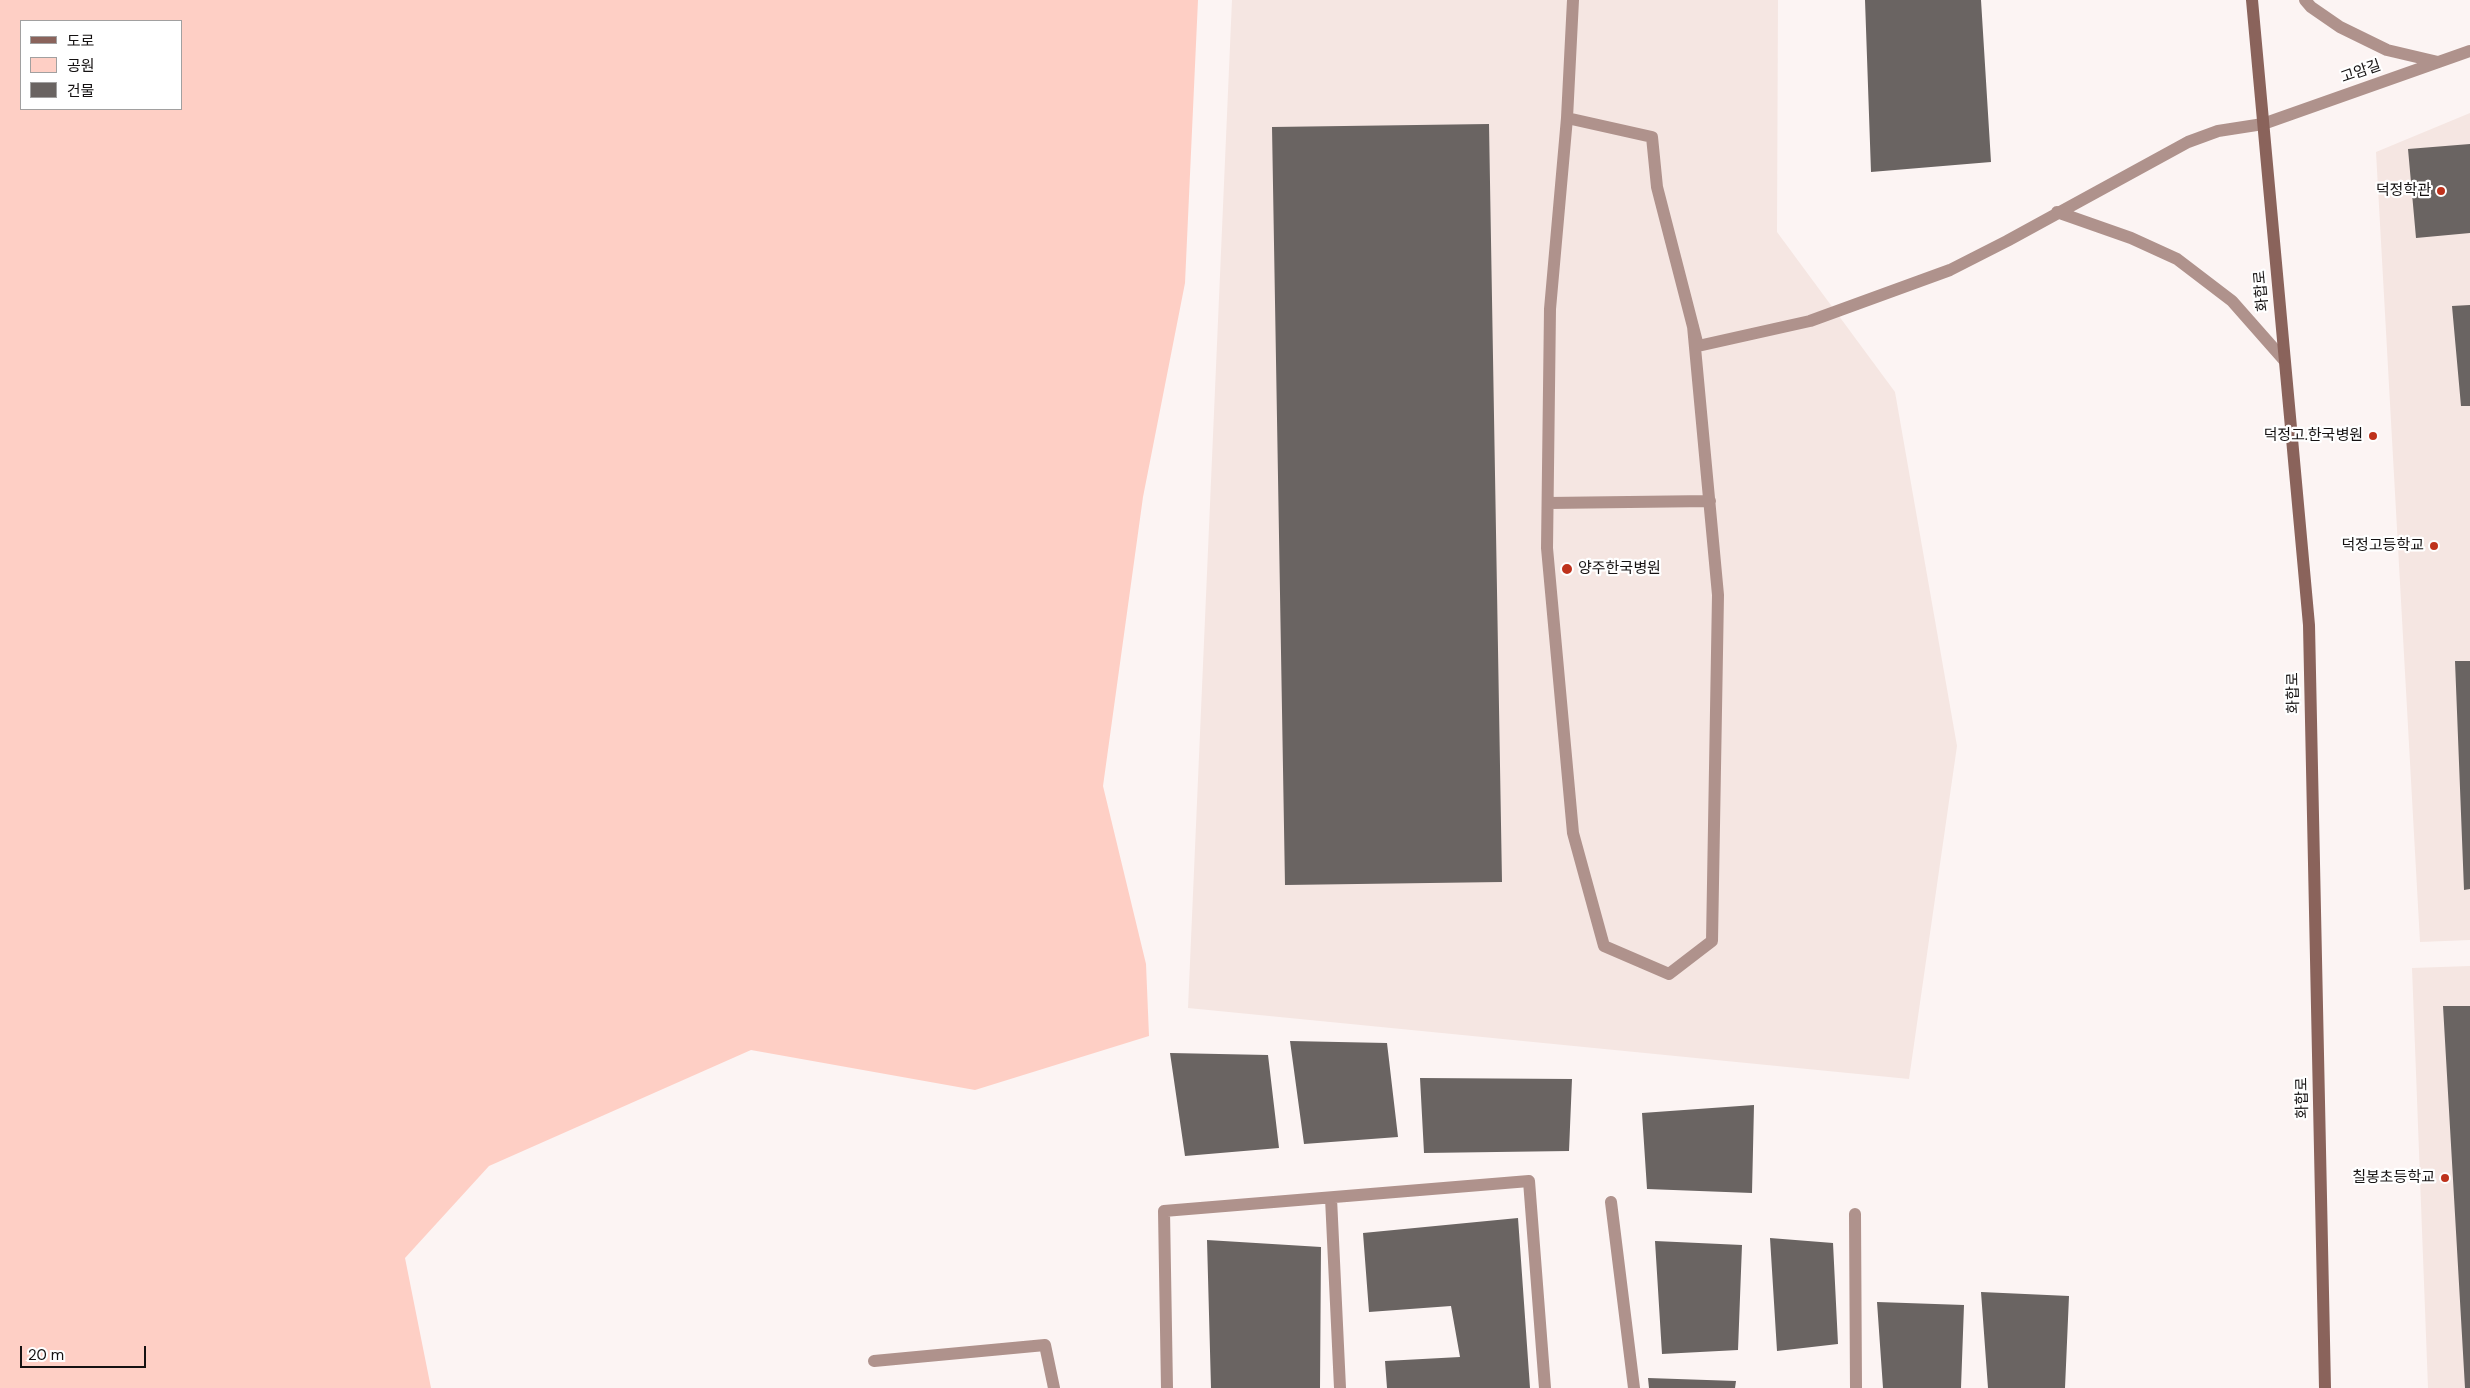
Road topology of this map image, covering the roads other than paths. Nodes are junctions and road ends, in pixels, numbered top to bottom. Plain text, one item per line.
1 (1573, 0) edge
2 (2252, 0) edge
3 (2305, 0) edge
4 (2470, 51) edge
5 (2438, 62) junction
6 (1567, 118) junction
7 (2262, 124) junction
8 (2057, 212) junction
9 (1693, 326) junction
10 (2284, 360) junction
11 (1710, 500) junction
12 (1548, 503) junction
13 (1331, 1198) junction
14 (1612, 1202) dead end
15 (1855, 1214) dead end
16 (874, 1361) dead end
17 (1054, 1388) edge
18 (1167, 1388) edge
19 (1340, 1388) edge
20 (1545, 1388) edge
21 (1634, 1388) edge
22 (1856, 1388) edge
23 (2326, 1388) edge

1 - 6 street
2 - 7 main road, 화합로
3 - 5 street
4 - 5 street, 고암길
5 - 7 street, 고암길
6 - 9 street
6 - 12 street
7 - 8 street, 고암길
7 - 10 main road, 화합로
8 - 9 street, 고암길
8 - 10 street
9 - 11 street
10 - 23 main road, 화합로
11 - 12 street
11 - 12 street
13 - 18 street
13 - 19 street
13 - 20 street
14 - 21 street
15 - 22 street
16 - 17 street

